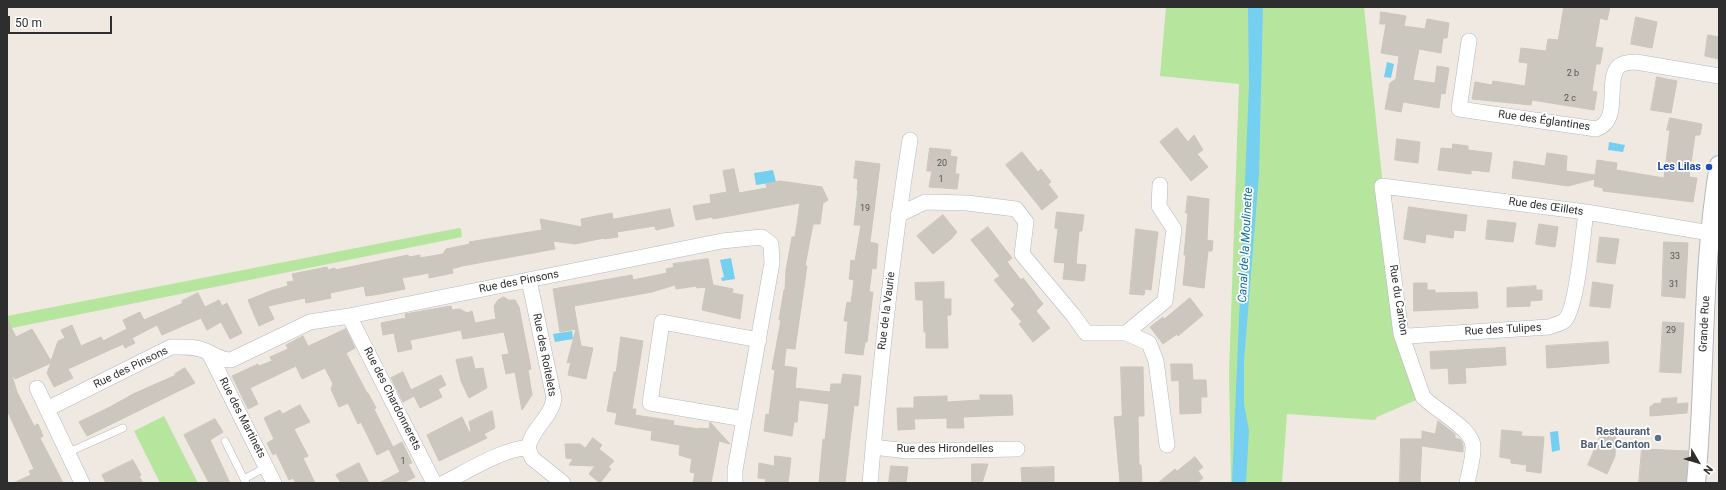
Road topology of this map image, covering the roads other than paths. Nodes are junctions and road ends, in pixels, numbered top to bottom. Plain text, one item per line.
1 (1469, 41) dead end
2 (1719, 76) edge
3 (910, 140) dead end
4 (1719, 165) edge
5 (1160, 186) dead end
6 (1382, 186) joint
7 (1717, 196) edge
8 (1586, 212) junction
9 (898, 214) junction
10 (1710, 234) junction
11 (529, 280) junction
12 (349, 316) junction
13 (1126, 333) junction
14 (1401, 334) junction
15 (759, 340) junction
16 (209, 352) junction
17 (231, 360) junction
18 (221, 377) junction
19 (37, 388) dead end
20 (47, 409) junction
21 (744, 419) junction
22 (123, 428) dead end
23 (225, 441) dead end
24 (1168, 445) dead end
25 (873, 447) junction
26 (528, 448) junction
27 (1017, 449) dead end
28 (67, 453) junction
29 (266, 467) junction
30 (245, 481) edge
31 (82, 483) edge
32 (274, 483) edge
33 (434, 483) edge
34 (444, 483) edge
35 (563, 483) edge
36 (735, 483) edge
37 (870, 483) edge
38 (1467, 483) edge
39 (1696, 483) edge

1 - 2 street, Rue des Églantines
3 - 9 street, Rue de la Vaurie
4 - 7 street, Grande Rue
5 - 13 street
6 - 8 street, Rue des Œillets
6 - 14 street, Rue du Canton
7 - 10 street, Grande Rue
8 - 10 street, Rue des Œillets
8 - 14 street, Rue des Tulipes
9 - 13 street
9 - 25 street, Rue de la Vaurie
10 - 39 street, Grande Rue
11 - 12 street, Rue des Pinsons
11 - 15 street, Rue des Pinsons
11 - 26 street, Rue des Roitelets
12 - 17 street, Rue des Pinsons
12 - 33 street, Rue des Chardonnerets
13 - 24 street
14 - 38 street, Rue du Canton
15 - 21 street, Rue des Pinsons
15 - 21 street
16 - 17 street, Rue des Pinsons
16 - 18 street, Rue des Martinets
16 - 20 street, Rue des Pinsons
17 - 18 street
18 - 29 street, Rue des Martinets
19 - 20 street
20 - 28 street
21 - 36 street, Rue des Pinsons
22 - 28 lane
23 - 30 lane
25 - 27 street, Rue des Hirondelles
25 - 37 street, Rue de la Vaurie
26 - 34 street
26 - 35 street
28 - 31 street
29 - 30 lane
29 - 32 street, Rue des Martinets

